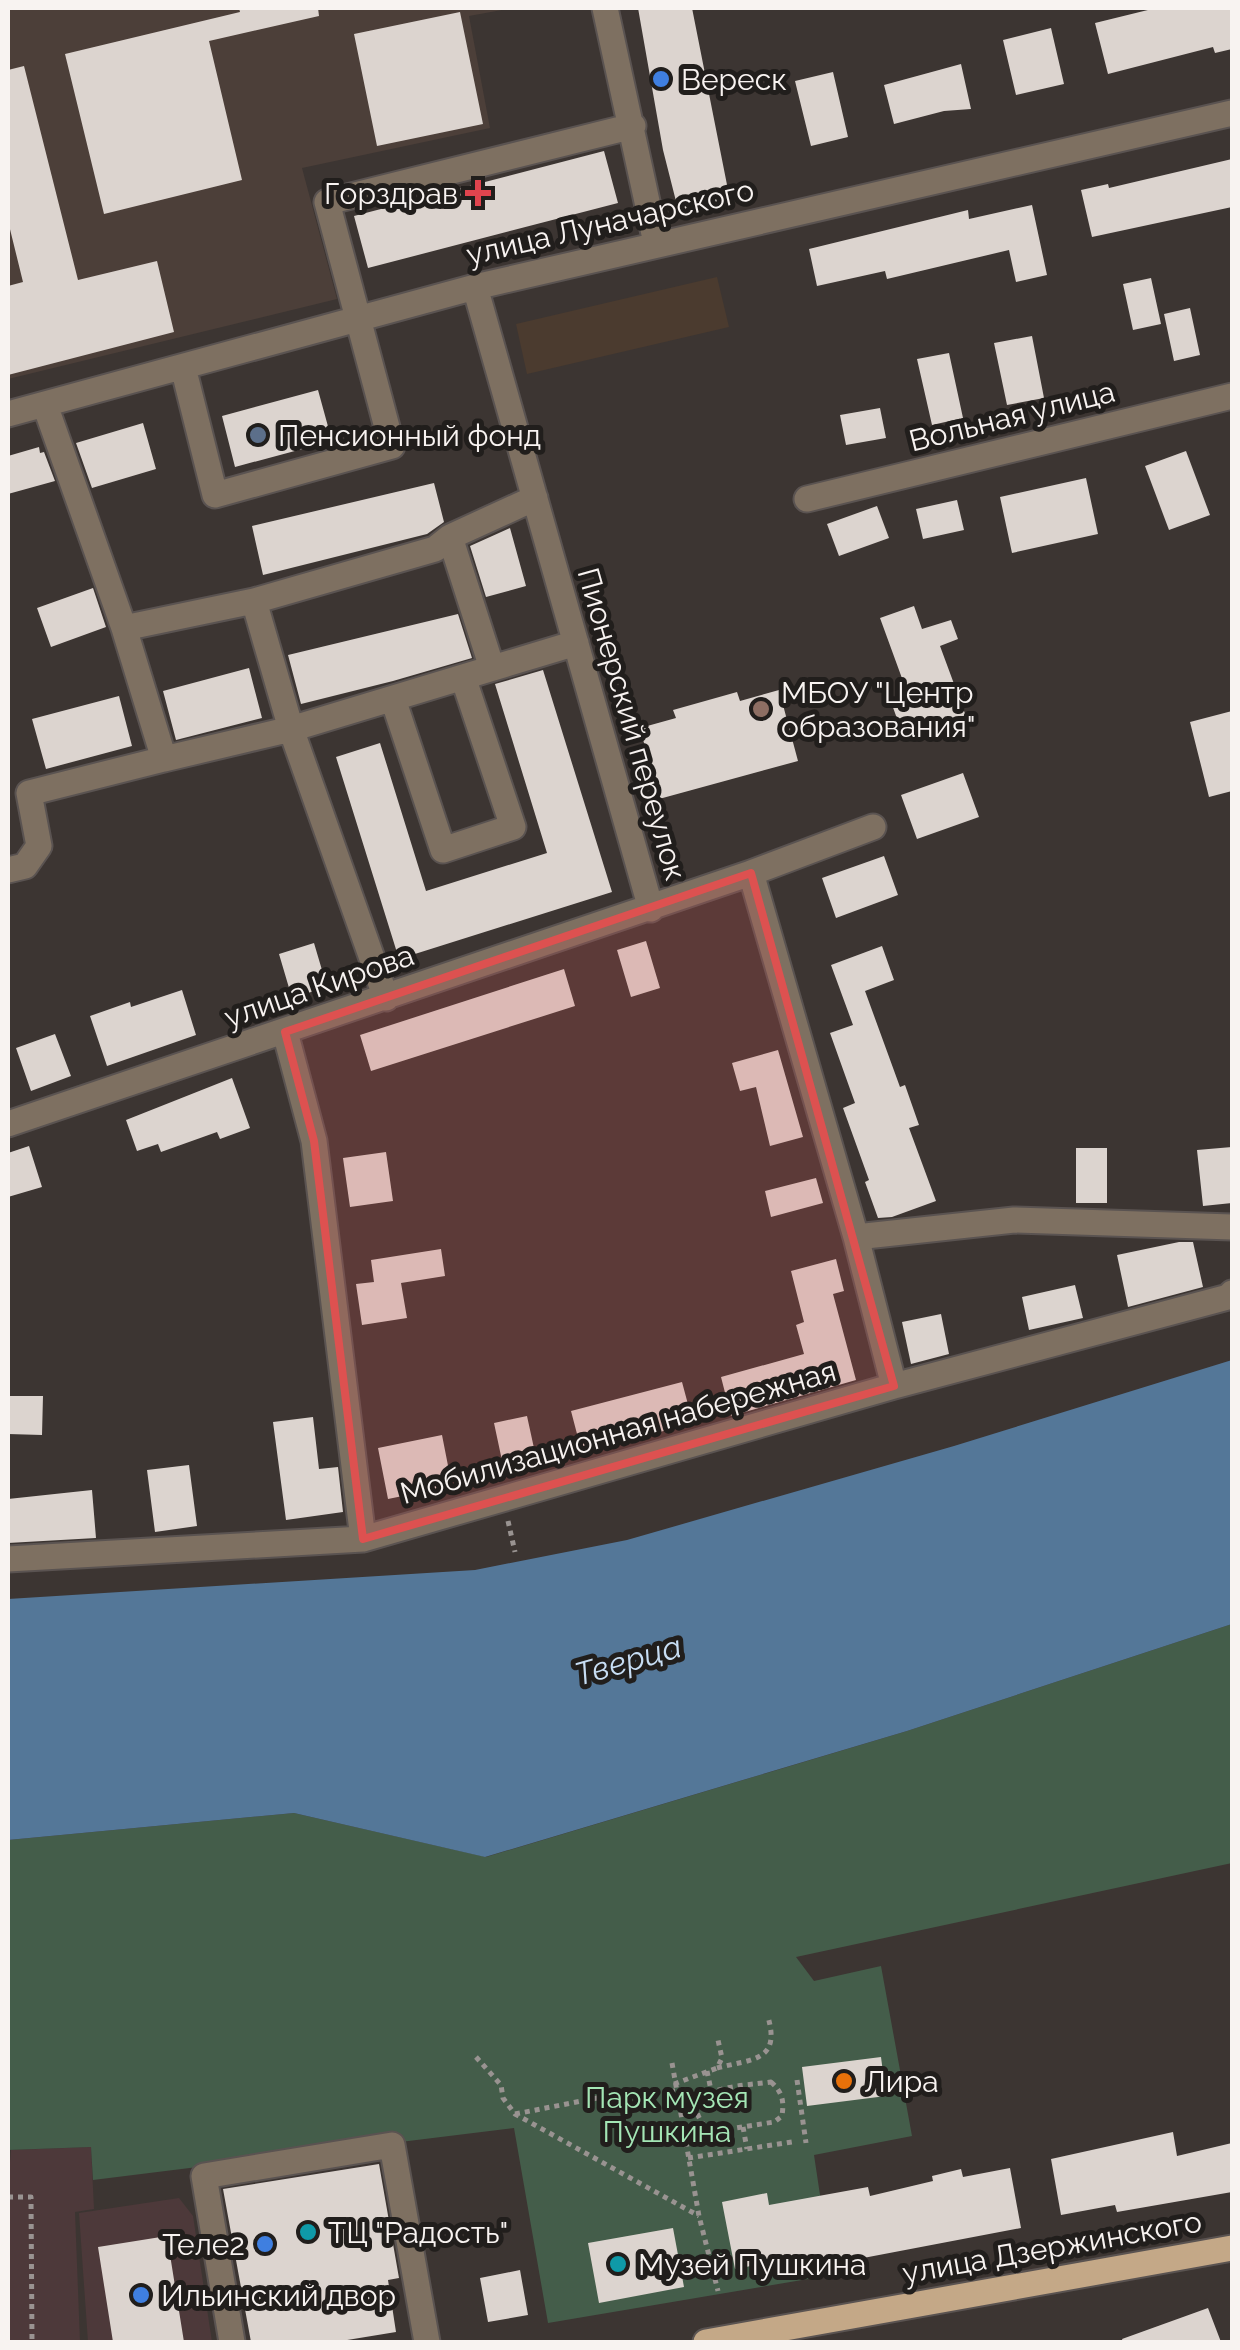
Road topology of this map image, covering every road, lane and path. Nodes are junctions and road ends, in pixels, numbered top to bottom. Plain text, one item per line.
1 (605, 8) edge
2 (1232, 113) edge
3 (633, 126) junction
4 (656, 243) junction
5 (475, 287) junction
6 (359, 319) junction
7 (183, 367) junction
8 (1232, 396) edge
9 (45, 404) junction
10 (8, 414) edge
11 (535, 498) junction
12 (808, 499) dead end
13 (450, 537) junction
14 (254, 601) junction
15 (124, 628) junction
16 (576, 643) junction
17 (492, 668) junction
18 (464, 677) junction
19 (392, 699) junction
20 (292, 730) junction
21 (164, 759) junction
22 (873, 827) dead end
23 (8, 870) edge
24 (752, 873) junction
25 (650, 909) junction
26 (386, 998) junction
27 (285, 1032) junction
28 (8, 1124) edge
29 (1232, 1227) edge
30 (856, 1238) junction
31 (1232, 1293) edge
32 (894, 1386) junction
33 (363, 1539) junction
34 (8, 1559) edge
35 (768, 2017) dead end
36 (718, 2040) dead end
37 (476, 2057) dead end
38 (672, 2063) dead end
39 (716, 2068) junction
40 (707, 2071) junction
41 (797, 2080) dead end
42 (674, 2087) junction
43 (710, 2090) junction
44 (800, 2100) junction
45 (784, 2103) junction
46 (698, 2113) junction
47 (515, 2114) junction
48 (680, 2117) junction
49 (743, 2127) junction
50 (792, 2142) dead end
51 (806, 2143) dead end
52 (748, 2149) junction
53 (688, 2158) junction
54 (8, 2197) edge
55 (699, 2216) junction
56 (1232, 2248) edge
57 (718, 2291) dead end
58 (32, 2342) edge
59 (232, 2342) edge
60 (427, 2342) edge
61 (706, 2342) edge

1 - 3 street
2 - 4 street, улица Луначарского
3 - 4 street
3 - 6 street
4 - 5 street, улица Луначарского
5 - 6 street, улица Луначарского
5 - 11 street, Пионерский переулок
6 - 7 street, улица Луначарского
6 - 7 street
7 - 9 street, улица Луначарского
8 - 12 street, Вольная улица
9 - 10 street, улица Луначарского
9 - 15 street
11 - 13 street
11 - 16 street, Пионерский переулок
13 - 14 street
13 - 17 street
14 - 15 street
14 - 20 street
15 - 21 street
16 - 17 street
16 - 25 street, Пионерский переулок
17 - 18 street
18 - 19 street
18 - 19 street
19 - 20 street
20 - 21 street
20 - 26 street
21 - 23 street
22 - 24 street, Пионерский переулок
24 - 25 street, Пионерский переулок
24 - 30 street
25 - 26 street, улица Кирова
26 - 27 street, улица Кирова
27 - 28 street, улица Кирова
27 - 33 street
29 - 30 street
30 - 32 street
31 - 32 street, Мобилизационная набережная
32 - 33 street, Мобилизационная набережная
33 - 34 street, Мобилизационная набережная
35 - 39 path
36 - 39 path
37 - 47 path
38 - 42 path
39 - 40 path
40 - 42 path
40 - 43 path
41 - 44 path
42 - 47 path
42 - 48 path
43 - 45 path
43 - 46 path
44 - 45 path
44 - 51 path
45 - 49 path
46 - 48 path
46 - 49 path
47 - 55 path
48 - 53 path
49 - 52 path
50 - 52 path
52 - 53 path
53 - 55 path
54 - 58 path
55 - 57 path
56 - 61 main road, улица Дзержинского
59 - 60 street

